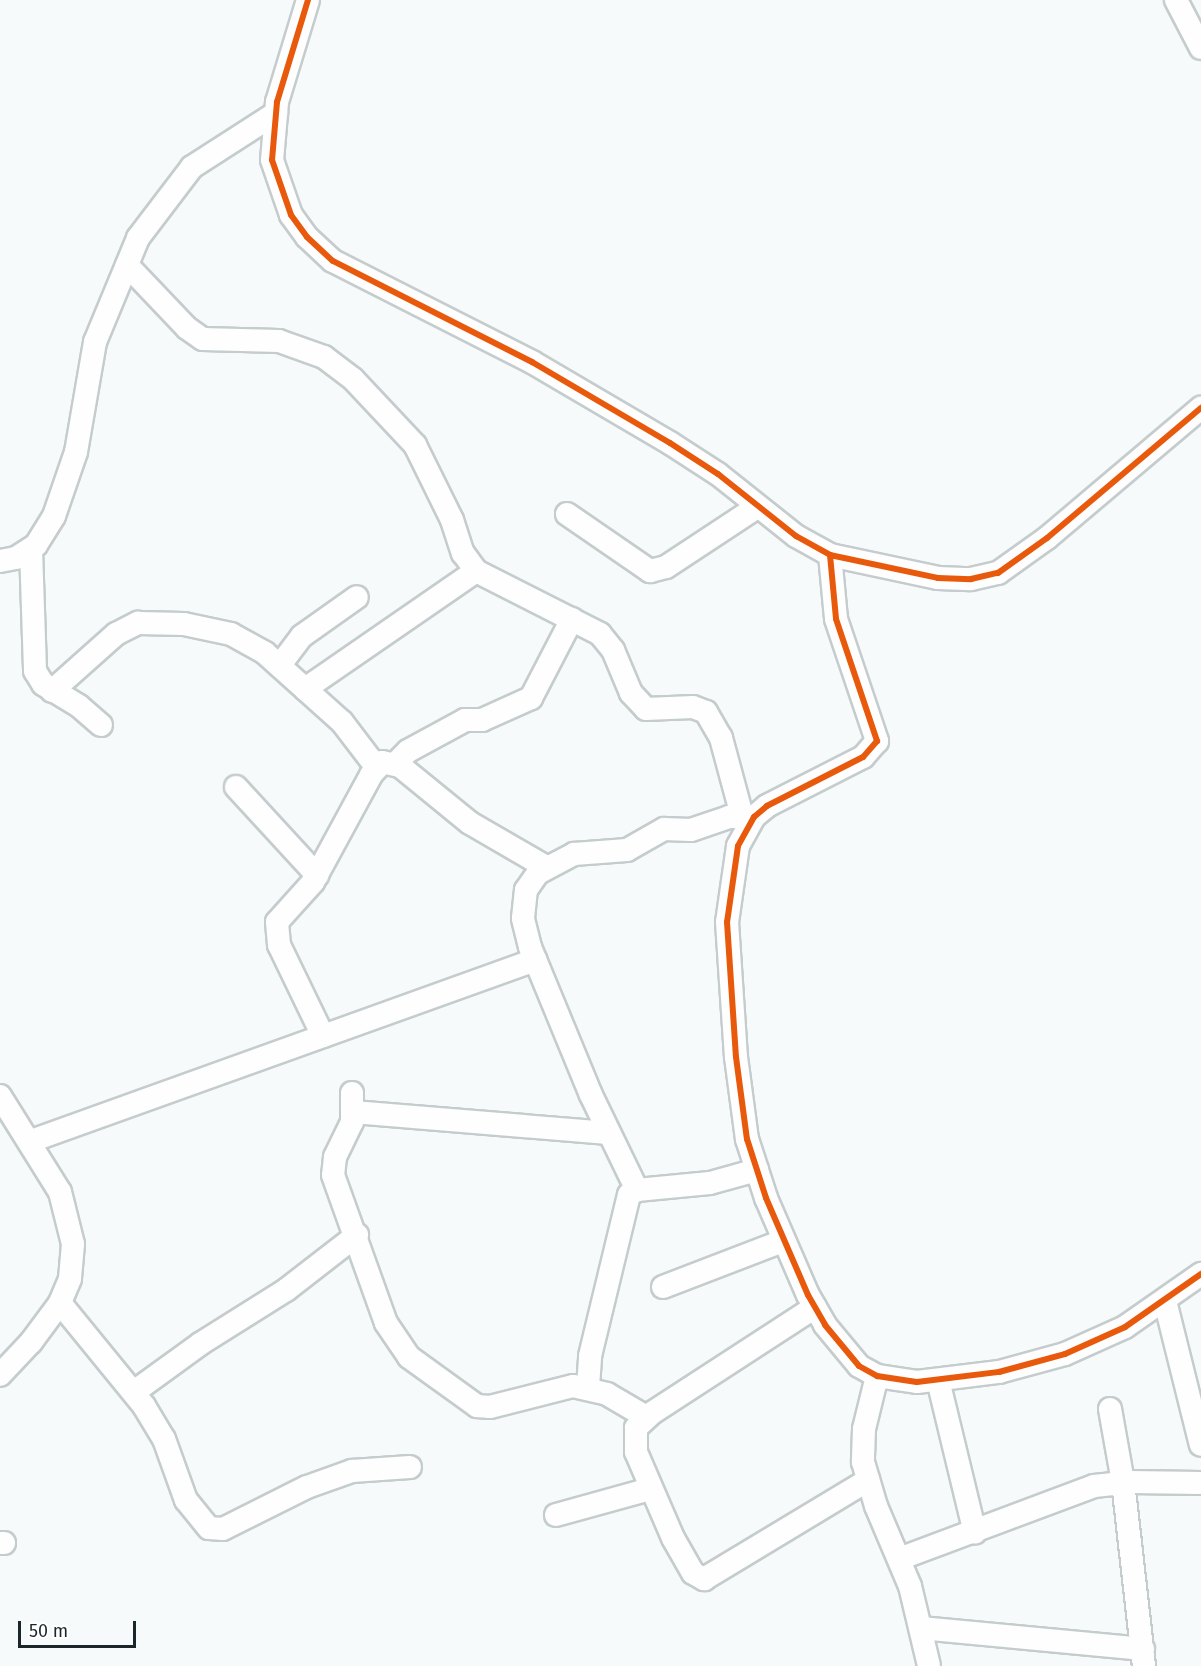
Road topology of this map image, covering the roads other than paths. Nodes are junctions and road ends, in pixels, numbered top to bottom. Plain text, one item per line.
1 (308, 0) edge
2 (1176, 0) edge
3 (1199, 39) edge
4 (276, 113) junction
5 (127, 265) junction
6 (1201, 408) edge
7 (757, 507) junction
8 (567, 514) dead end
9 (31, 549) junction
10 (830, 555) junction
11 (0, 561) edge
12 (476, 571) junction
13 (357, 597) dead end
14 (572, 619) junction
15 (280, 665) junction
16 (305, 689) junction
17 (52, 691) junction
18 (101, 725) dead end
19 (386, 766) junction
20 (236, 787) dead end
21 (748, 816) junction
22 (546, 867) junction
23 (317, 875) junction
24 (535, 960) junction
25 (322, 1036) junction
26 (0, 1096) edge
27 (608, 1133) junction
28 (31, 1141) junction
29 (757, 1170) junction
30 (637, 1190) junction
31 (357, 1235) junction
32 (783, 1240) junction
33 (1201, 1274) edge
34 (663, 1287) dead end
35 (1165, 1301) junction
36 (60, 1303) junction
37 (815, 1307) junction
38 (0, 1375) edge
39 (878, 1376) junction
40 (938, 1380) junction
41 (588, 1387) junction
42 (134, 1392) junction
43 (1110, 1409) dead end
44 (646, 1417) junction
45 (1201, 1445) edge
46 (410, 1467) dead end
47 (868, 1480) junction
48 (1124, 1482) junction
49 (1201, 1483) edge
50 (650, 1489) junction
51 (556, 1515) dead end
52 (975, 1533) junction
53 (899, 1559) junction
54 (921, 1628) junction
55 (1107, 1656) edge
56 (1144, 1658) edge
57 (929, 1666) edge

1 - 4 street
2 - 3 street
4 - 5 street
4 - 7 street
5 - 9 street
5 - 12 street
6 - 10 street
7 - 8 street
7 - 10 street
9 - 11 street
9 - 17 street
10 - 21 street
12 - 14 street
12 - 16 street
13 - 15 street
14 - 19 street
14 - 21 street
15 - 16 street
15 - 17 street
16 - 19 street
17 - 18 street
19 - 22 street
19 - 23 street
20 - 23 street
21 - 22 street
21 - 29 street
22 - 24 street
23 - 25 street
24 - 25 street
24 - 27 street
25 - 28 street
26 - 28 street
27 - 30 street
27 - 31 street
28 - 36 street
29 - 30 street
29 - 32 street
30 - 41 street
31 - 41 street
31 - 42 street
32 - 34 street
32 - 37 street
33 - 35 street
35 - 40 street
35 - 45 street
36 - 38 street
36 - 42 street
37 - 39 street
37 - 44 street
39 - 40 street
39 - 47 street
40 - 52 street
41 - 44 street
42 - 46 street
43 - 48 street
44 - 50 street
47 - 50 street
47 - 53 street
48 - 49 street
48 - 52 street
48 - 56 street
50 - 51 street
52 - 53 street
53 - 54 street
54 - 55 street
54 - 57 street
55 - 56 street

